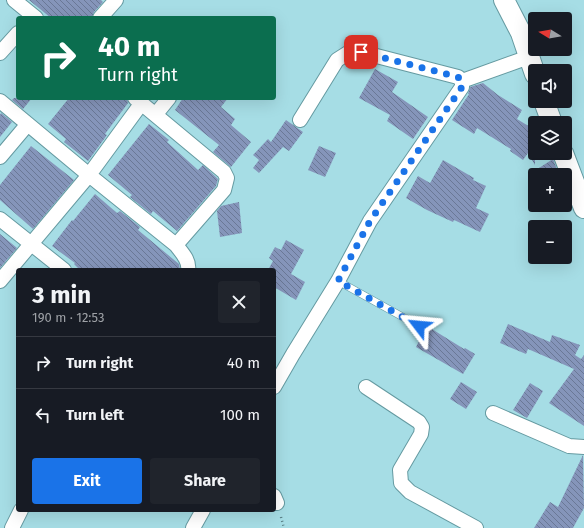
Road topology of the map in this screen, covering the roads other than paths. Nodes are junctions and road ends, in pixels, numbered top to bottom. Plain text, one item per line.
1 (14, 0) edge
2 (116, 0) edge
3 (504, 0) edge
4 (32, 16) edge
5 (102, 16) edge
6 (16, 35) edge
7 (0, 53) edge
8 (531, 64) edge
9 (528, 67) edge
10 (462, 81) junction
11 (167, 100) edge
12 (138, 101) edge
13 (0, 102) edge
14 (156, 114) junction
15 (300, 120) dead end
16 (27, 125) junction
17 (0, 157) edge
18 (566, 160) edge
19 (89, 175) junction
20 (584, 208) edge
21 (0, 220) edge
22 (32, 244) junction
23 (176, 245) junction
24 (62, 268) edge
25 (189, 268) edge
26 (0, 281) edge
27 (338, 281) junction
28 (419, 326) dead end
29 (276, 384) edge
30 (366, 387) dead end
31 (493, 413) dead end
32 (584, 447) edge
33 (20, 512) edge
34 (202, 512) edge
35 (12, 528) edge
36 (194, 528) edge
37 (476, 528) edge

1 - 4 street
2 - 5 street
3 - 8 main road
6 - 7 street
9 - 10 street
10 - 15 street
10 - 27 street
11 - 14 street
12 - 14 street
12 - 19 street
13 - 16 street
14 - 23 street
16 - 17 street
16 - 19 street
18 - 20 main road
19 - 22 street
19 - 23 street
21 - 22 street
22 - 24 street
22 - 26 street
23 - 25 street
27 - 28 lane
27 - 29 street
30 - 37 street
31 - 32 street
33 - 35 street
34 - 36 street

